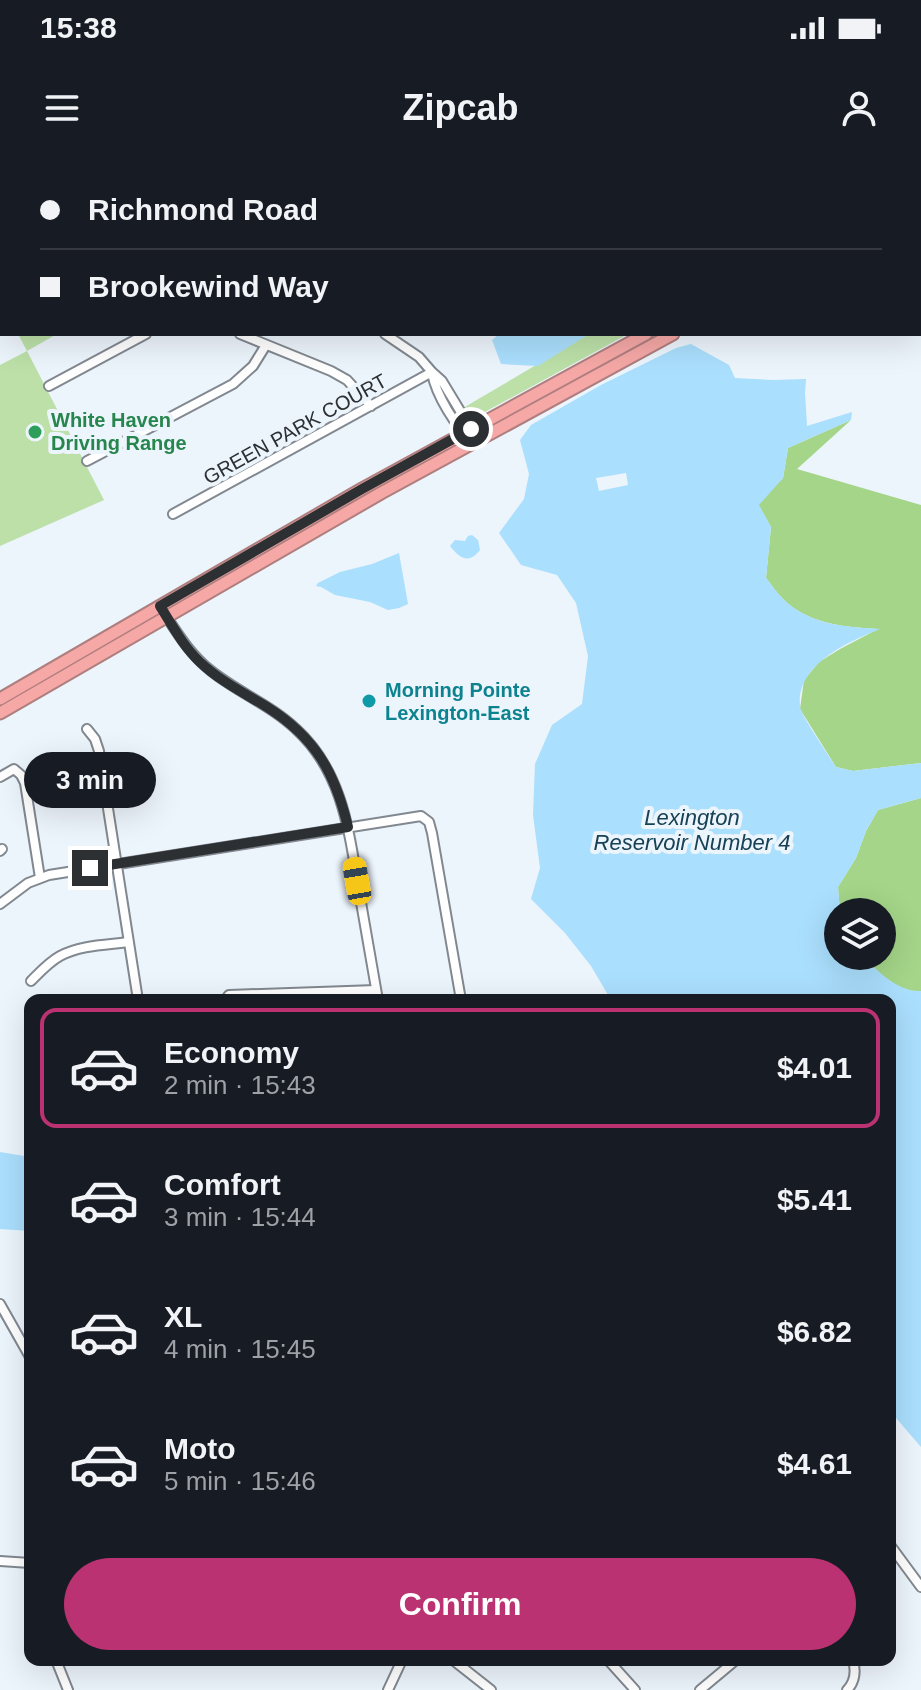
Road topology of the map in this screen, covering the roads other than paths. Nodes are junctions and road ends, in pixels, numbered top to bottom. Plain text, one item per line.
1 (142, 336) edge
2 (245, 336) edge
3 (388, 336) edge
4 (642, 336) edge
5 (669, 336) edge
6 (266, 345) junction
7 (432, 372) junction
8 (49, 386) dead end
9 (371, 406) junction
10 (467, 431) junction
11 (473, 442) junction
12 (87, 461) dead end
13 (173, 514) dead end
14 (163, 611) junction
15 (0, 699) edge
16 (0, 713) edge
17 (87, 729) dead end
18 (0, 777) edge
19 (348, 827) junction
20 (117, 864) junction
21 (40, 878) junction
22 (0, 904) edge
23 (129, 942) junction
24 (31, 981) dead end
25 (376, 990) junction
26 (137, 994) edge
27 (325, 994) edge
28 (377, 994) edge
29 (460, 994) edge
30 (0, 1304) edge
31 (24, 1346) edge
32 (896, 1553) edge
33 (0, 1561) edge
34 (24, 1563) edge
35 (921, 1587) edge
36 (58, 1666) edge
37 (399, 1666) edge
38 (461, 1666) edge
39 (613, 1666) edge
40 (729, 1666) edge
41 (855, 1666) edge
42 (68, 1690) edge
43 (388, 1690) edge
44 (491, 1690) edge
45 (635, 1690) edge
46 (700, 1690) edge
47 (847, 1690) edge

1 - 8 street
2 - 6 street
3 - 7 street
4 - 10 highway
5 - 11 highway
6 - 9 street
6 - 12 street
7 - 9 street, GREEN PARK COURT
7 - 10 street
9 - 13 street, GREEN PARK COURT
10 - 11 street
10 - 14 highway
11 - 14 highway
14 - 15 highway
14 - 16 highway
14 - 19 street
17 - 20 street
18 - 21 street
19 - 20 street
19 - 25 street
19 - 29 street
20 - 21 street
20 - 23 street
21 - 22 street
23 - 24 street
23 - 26 street
25 - 27 street
25 - 28 street
30 - 31 street
32 - 35 street
33 - 34 street
36 - 42 street
37 - 43 street
38 - 44 street
39 - 45 street
40 - 46 street
41 - 47 street

